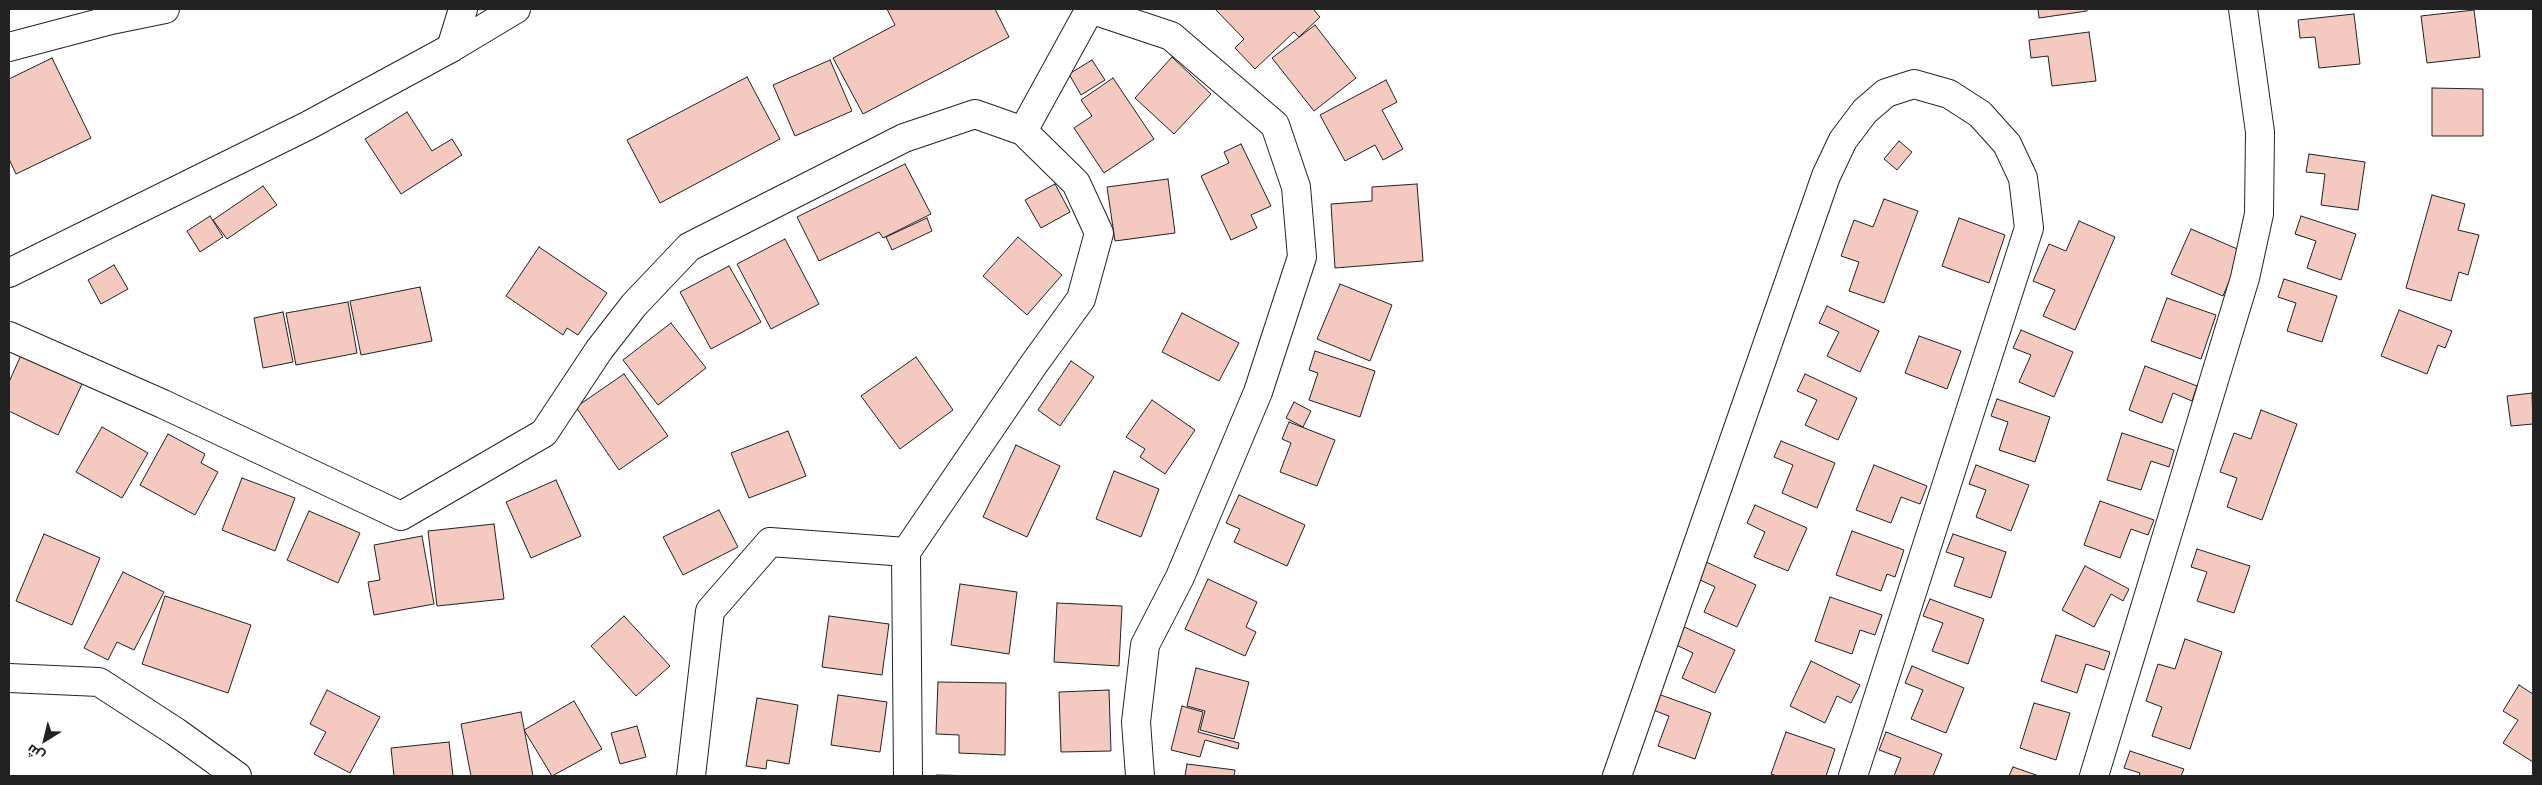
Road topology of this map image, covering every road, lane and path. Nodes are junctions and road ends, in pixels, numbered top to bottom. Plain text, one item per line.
1 (165, 9) edge
2 (463, 9) edge
3 (516, 9) edge
4 (2243, 9) edge
5 (9, 47) edge
6 (451, 48) junction
7 (1023, 131) junction
8 (9, 273) edge
9 (9, 336) edge
10 (906, 552) junction
11 (9, 678) edge
12 (237, 776) edge
13 (691, 776) edge
14 (908, 776) edge
15 (1140, 776) edge
16 (1616, 776) edge
17 (1853, 776) edge
18 (2094, 776) edge

1 - 5 street
2 - 6 street
3 - 6 street
4 - 18 street
6 - 8 street
7 - 9 street
7 - 10 street
7 - 15 street
10 - 13 street
10 - 14 street
11 - 12 street
16 - 17 street

